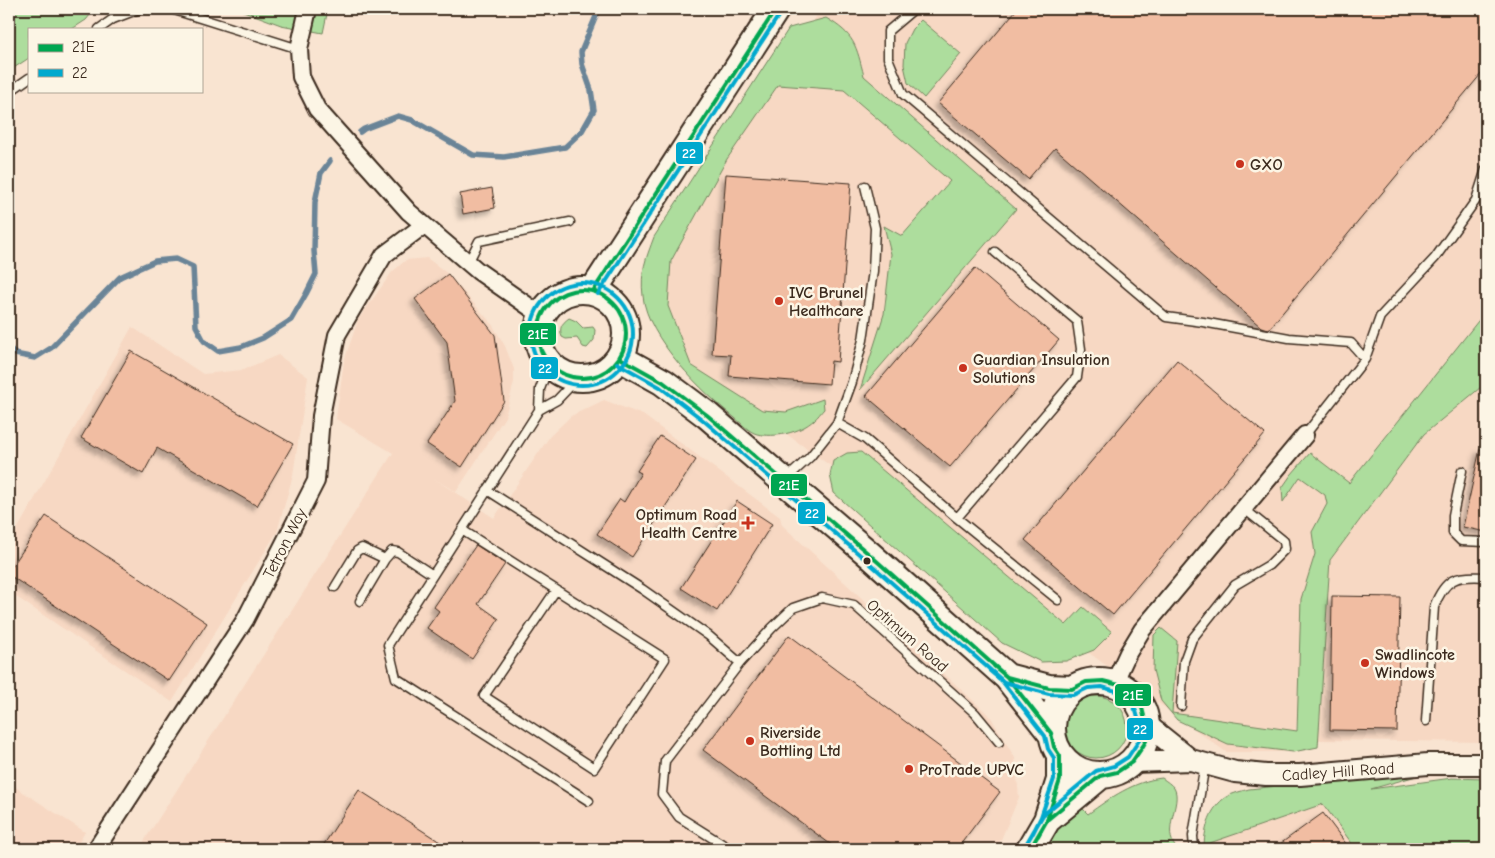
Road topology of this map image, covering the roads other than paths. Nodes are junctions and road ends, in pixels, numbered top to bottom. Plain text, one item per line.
1 (139, 9) edge
2 (171, 9) edge
3 (308, 9) edge
4 (776, 9) edge
5 (914, 9) edge
6 (100, 28) edge
7 (299, 49) junction
8 (28, 79) edge
9 (9, 92) edge
10 (1486, 169) edge
11 (865, 186) dead end
12 (570, 222) dead end
13 (424, 225) junction
14 (995, 252) dead end
15 (468, 263) junction
16 (593, 291) junction
17 (541, 316) junction
18 (620, 358) junction
19 (1365, 359) junction
20 (547, 361) junction
21 (578, 378) junction
22 (538, 410) junction
23 (837, 423) junction
24 (1305, 435) joint
25 (1462, 471) dead end
26 (784, 480) junction
27 (487, 490) junction
28 (1244, 508) junction
29 (957, 518) junction
30 (462, 530) junction
31 (1486, 542) edge
32 (385, 559) junction
33 (433, 575) junction
34 (1486, 577) edge
35 (335, 587) dead end
36 (556, 590) junction
37 (1058, 600) dead end
38 (360, 601) dead end
39 (740, 663) junction
40 (1007, 677) junction
41 (1114, 683) junction
42 (1072, 689) junction
43 (1181, 706) dead end
44 (1426, 721) dead end
45 (1146, 724) junction
46 (999, 742) dead end
47 (1055, 744) junction
48 (1132, 762) junction
49 (1198, 762) junction
50 (1486, 764) edge
51 (1100, 776) junction
52 (589, 801) dead end
53 (1047, 820) junction
54 (96, 849) edge
55 (730, 849) edge
56 (1030, 849) edge
57 (1194, 849) edge

1 - 6 lane
2 - 7 lane
3 - 7 street
4 - 16 main road
5 - 19 lane
7 - 13 street
8 - 9 lane
10 - 19 lane
11 - 23 lane
12 - 15 lane
13 - 15 street
13 - 54 street, Tetron Way
14 - 29 lane
15 - 17 street
16 - 17 main road
16 - 18 main road
17 - 20 main road
18 - 21 main road
18 - 26 main road
19 - 24 lane
20 - 21 main road
20 - 22 lane
21 - 22 lane
22 - 27 lane
23 - 26 lane
23 - 29 lane
24 - 28 street
25 - 31 lane
26 - 40 main road
27 - 30 lane
27 - 39 lane
28 - 41 street
28 - 43 lane
29 - 37 lane
30 - 33 lane
30 - 36 lane
32 - 33 lane
32 - 35 lane
32 - 38 lane
33 - 52 lane
34 - 44 lane
36 - 36 lane
39 - 46 lane, Optimum Road
39 - 55 lane, Optimum Road
40 - 42 main road
40 - 47 main road
41 - 42 main road
41 - 45 main road
42 - 47 main road
45 - 48 main road
45 - 49 street, Cadley Hill Road
47 - 51 main road
47 - 53 main road
48 - 49 street, Cadley Hill Road
48 - 51 main road
49 - 50 street, Cadley Hill Road
49 - 57 lane
51 - 53 main road
53 - 56 main road

